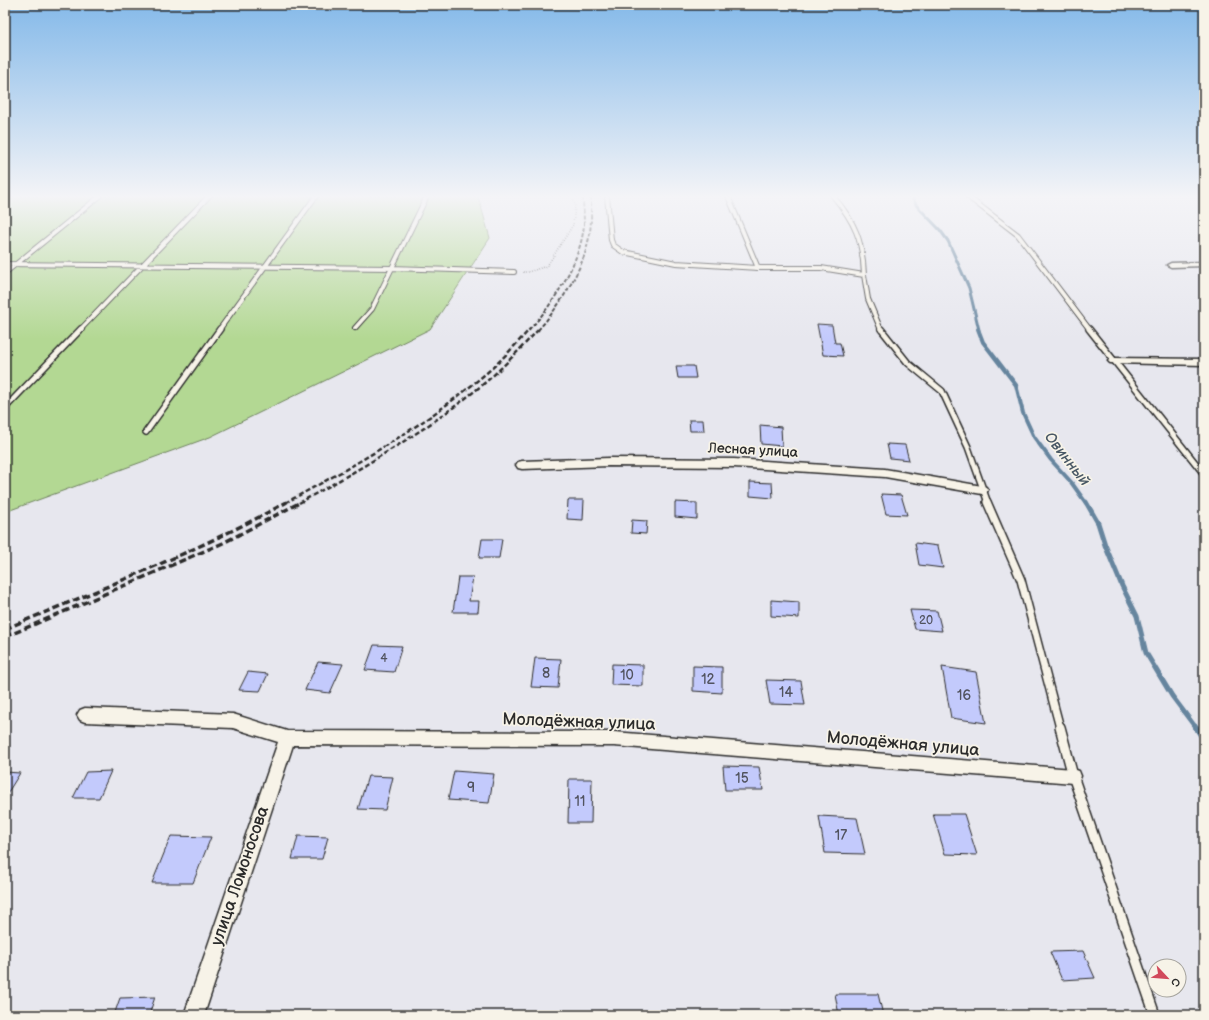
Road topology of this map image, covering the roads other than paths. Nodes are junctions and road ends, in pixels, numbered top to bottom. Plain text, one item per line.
1 (42, 244) edge
2 (163, 244) edge
3 (282, 244) edge
4 (404, 244) edge
5 (612, 244) edge
6 (748, 244) edge
7 (862, 244) edge
8 (1024, 244) edge
9 (5, 264) edge
10 (1171, 264) dead end
11 (1204, 264) edge
12 (16, 265) junction
13 (142, 265) junction
14 (265, 267) junction
15 (392, 268) junction
16 (758, 268) junction
17 (514, 272) road end
18 (5, 273) edge
19 (864, 275) junction
20 (355, 328) dead end
21 (1113, 361) junction
22 (1204, 362) edge
23 (5, 408) edge
24 (146, 432) dead end
25 (522, 465) dead end
26 (1204, 474) edge
27 (982, 490) junction
28 (85, 715) dead end
29 (287, 738) junction
30 (1073, 776) junction
31 (194, 1015) edge
32 (1155, 1015) edge

1 - 12 lane
2 - 13 lane
3 - 14 lane
4 - 15 lane
5 - 16 lane
6 - 16 lane
7 - 19 lane
8 - 21 lane
9 - 12 lane
10 - 11 street
12 - 13 lane
12 - 18 lane
13 - 14 lane
13 - 23 lane
14 - 15 lane
14 - 24 lane
15 - 17 lane
15 - 20 lane
16 - 19 lane
19 - 27 lane
21 - 22 street
21 - 26 lane
25 - 27 street, Лесная улица
27 - 30 lane
28 - 29 street, Молодёжная улица
29 - 30 street, Молодёжная улица
29 - 31 street, улица Ломоносова
30 - 32 lane

